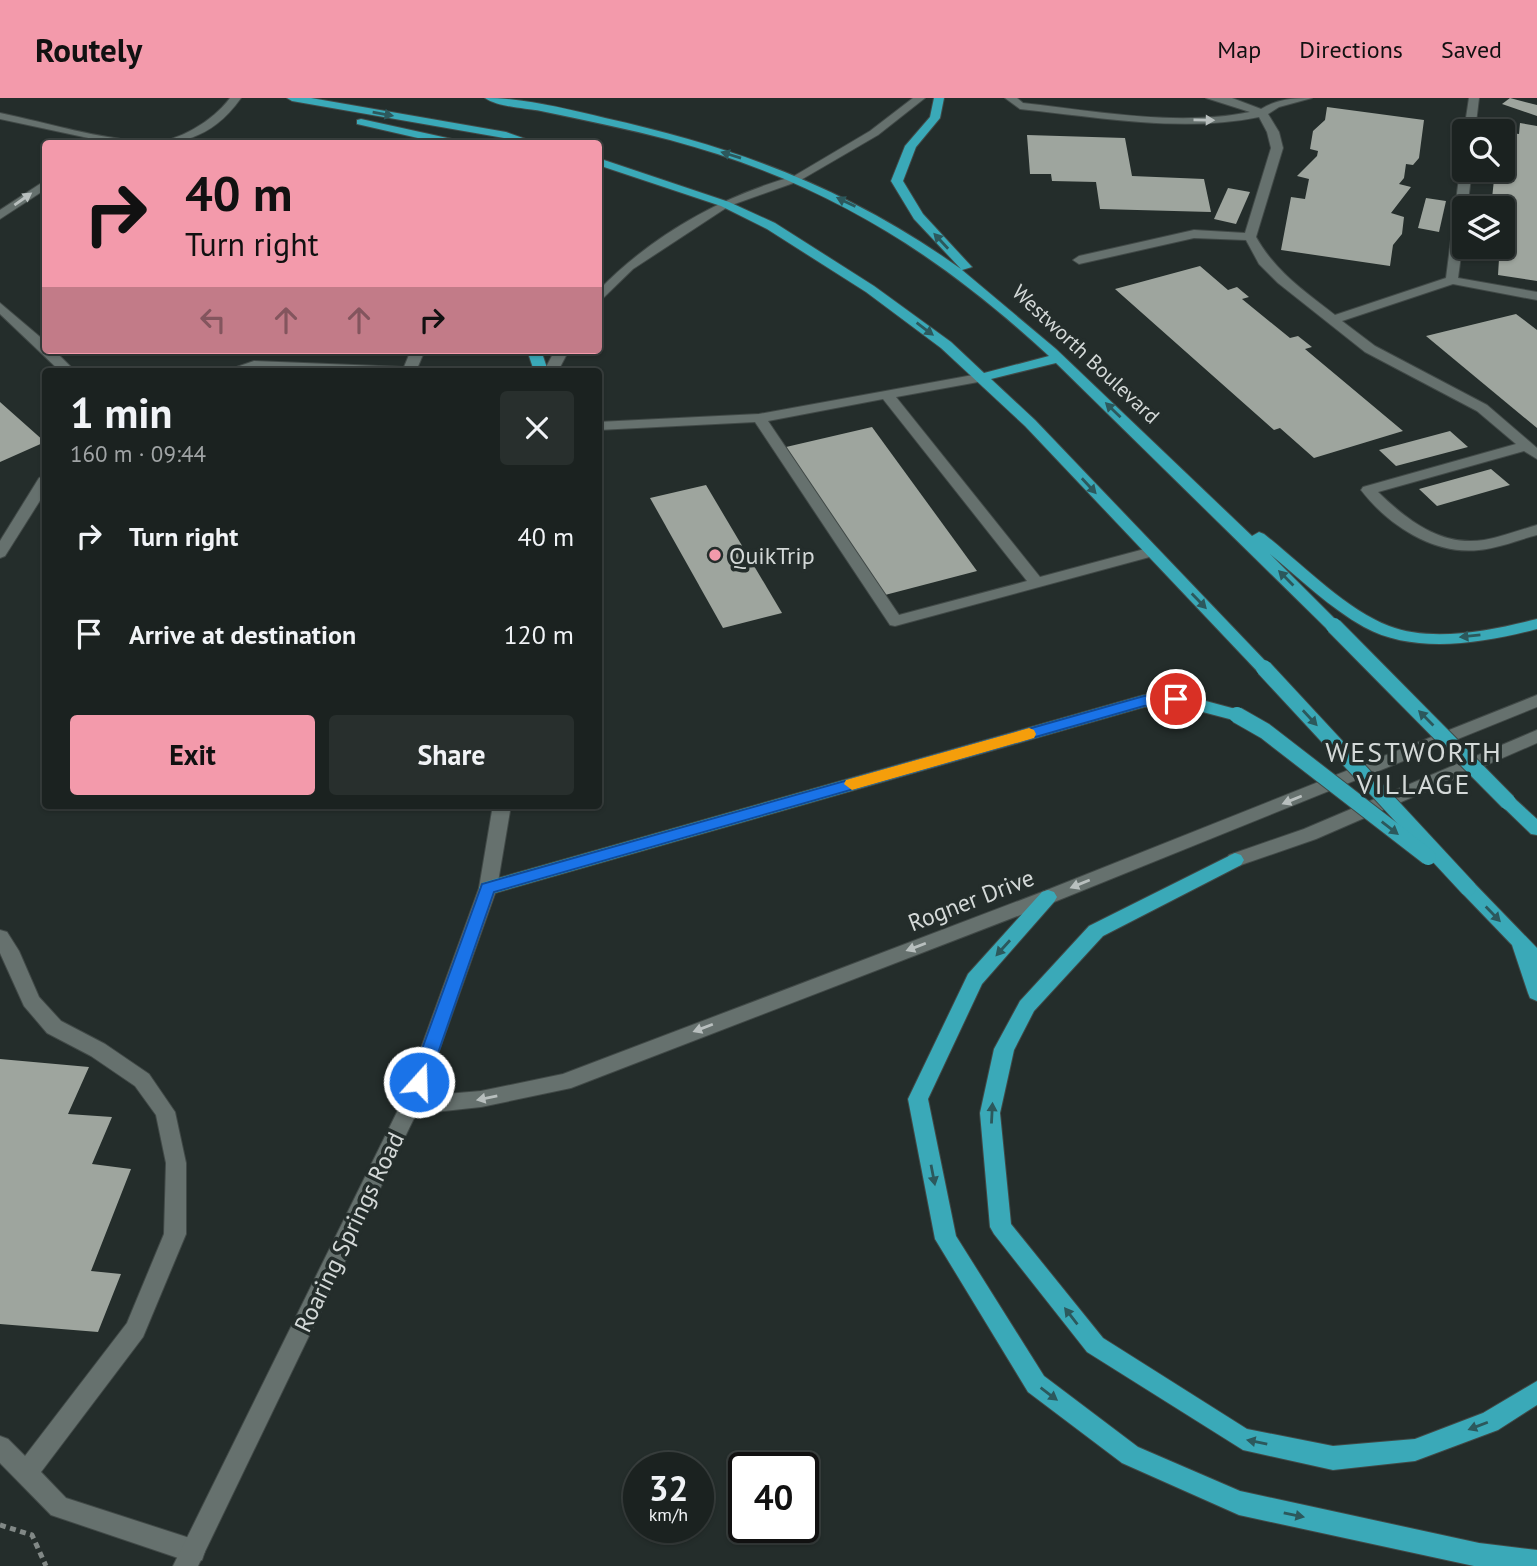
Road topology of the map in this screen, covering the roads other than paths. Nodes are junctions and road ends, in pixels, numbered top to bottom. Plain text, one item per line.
1 (236, 98) edge
2 (277, 98) edge
3 (292, 98) edge
4 (490, 98) edge
5 (920, 98) edge
6 (939, 98) edge
7 (1010, 98) edge
8 (1104, 98) edge
9 (1211, 98) edge
10 (1307, 98) edge
11 (1474, 98) edge
12 (1262, 113) junction
13 (1098, 115) junction
14 (0, 116) edge
15 (15, 119) junction
16 (1471, 119) edge
17 (0, 128) edge
18 (100, 140) edge
19 (172, 140) edge
20 (443, 140) edge
21 (522, 140) edge
22 (602, 162) edge
23 (795, 179) junction
24 (1464, 182) edge
25 (42, 186) edge
26 (725, 204) junction
27 (0, 215) edge
28 (1250, 237) junction
29 (1079, 260) dead end
30 (1452, 280) junction
31 (602, 295) edge
32 (1537, 296) edge
33 (0, 307) edge
34 (1004, 309) junction
35 (1332, 320) junction
36 (42, 346) edge
37 (50, 354) edge
38 (1058, 358) junction
39 (65, 368) edge
40 (243, 368) edge
41 (331, 368) edge
42 (984, 377) junction
43 (887, 395) junction
44 (759, 418) junction
45 (602, 426) edge
46 (1532, 450) edge
47 (42, 485) edge
48 (1199, 490) junction
49 (1537, 530) edge
50 (1152, 552) junction
51 (0, 553) edge
52 (1037, 583) junction
53 (1537, 624) edge
54 (1537, 701) edge
55 (1537, 736) edge
56 (501, 809) edge
57 (1537, 830) edge
58 (1235, 860) joint
59 (488, 888) junction
60 (1468, 888) junction
61 (1048, 897) junction
62 (0, 937) edge
63 (1518, 941) junction
64 (1537, 960) edge
65 (1537, 993) edge
66 (410, 1106) junction
67 (1537, 1392) edge
68 (0, 1447) edge
69 (26, 1473) junction
70 (189, 1558) edge
71 (1537, 1562) edge

1 - 19 street
2 - 20 main road
3 -> 21 main road
23 -> 4 main road, Westworth Boulevard
5 - 23 street
34 -> 6 main road
7 - 13 street
8 - 13 street
9 - 12 street
10 - 12 street
11 - 16 street
13 -> 12 street
12 - 28 street
14 - 15 street
15 - 17 street
15 - 18 street
22 - 26 main road
23 - 26 street
34 -> 23 main road, Westworth Boulevard
24 - 30 street
27 -> 25 street
26 - 31 street
26 -> 42 main road
28 - 29 street
28 - 35 street
30 - 32 street
30 - 35 street
33 - 36 street
34 - 38 main road, Westworth Boulevard
35 - 46 street
37 - 39 street
38 - 42 main road
48 -> 38 main road, Westworth Boulevard
40 - 41 street
42 - 43 street
42 -> 50 main road
43 - 44 street
43 - 52 street
44 - 45 street
44 - 52 street
46 - 49 street
47 - 51 street
53 -> 48 main road
57 -> 48 main road, Westworth Boulevard, bridge
50 - 52 street
50 -> 60 main road, bridge
54 -> 61 street, Rogner Drive
55 - 58 street
56 - 59 street, Roaring Springs Road
67 -> 58 main road
59 -> 60 main road, bridge
59 - 66 street, Roaring Springs Road
60 -> 63 main road
61 -> 66 street, Rogner Drive
61 -> 71 main road
62 - 69 street
63 - 64 main road
63 - 65 main road
66 - 70 street, Roaring Springs Road
68 - 69 street
69 - 70 street

